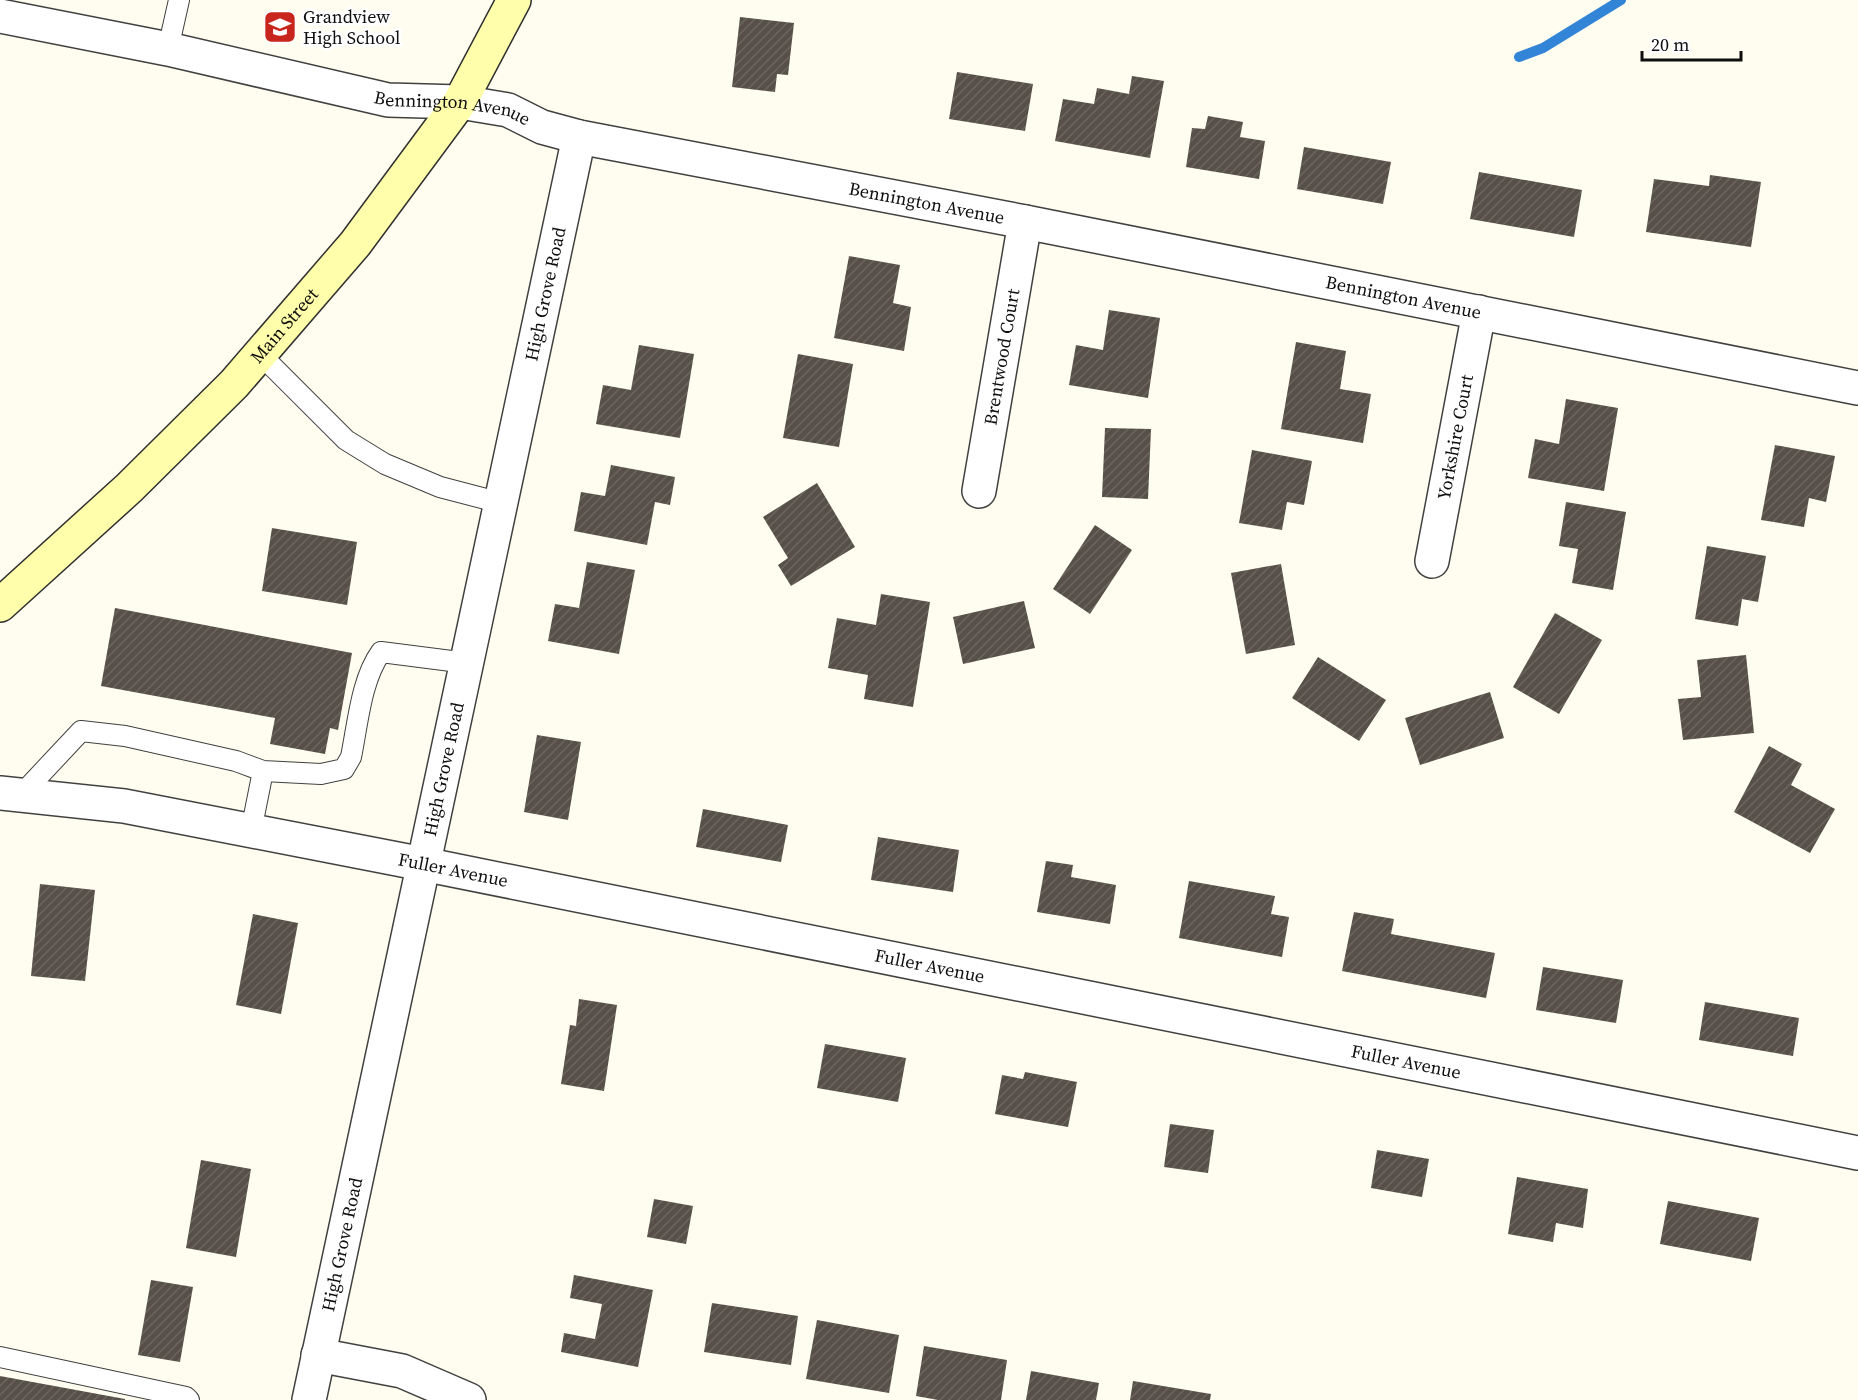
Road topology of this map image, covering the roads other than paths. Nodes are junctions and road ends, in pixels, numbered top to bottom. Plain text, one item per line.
1 (179, 0) edge
2 (514, 0) edge
3 (0, 16) edge
4 (168, 49) junction
5 (460, 102) junction
6 (579, 137) junction
7 (1025, 222) junction
8 (1479, 312) junction
9 (260, 354) junction
10 (1858, 388) edge
11 (979, 491) dead end
12 (501, 503) junction
13 (1432, 561) dead end
14 (0, 605) edge
15 (467, 663) junction
16 (263, 771) junction
17 (11, 794) edge
18 (251, 831) junction
19 (423, 864) junction
20 (1858, 1153) edge
21 (318, 1355) junction
22 (0, 1357) edge
23 (189, 1400) edge
24 (309, 1400) edge
25 (469, 1400) edge

1 - 4 lane
2 - 5 main road, Main Street
3 - 4 street, Bennington Avenue
4 - 5 street, Bennington Avenue
5 - 6 street, Bennington Avenue
5 - 9 main road, Main Street
6 - 7 street, Bennington Avenue
6 - 12 street, High Grove Road
7 - 8 street, Bennington Avenue
7 - 11 street, Brentwood Court
8 - 10 street, Bennington Avenue
8 - 13 street, Yorkshire Court
9 - 12 lane
9 - 14 main road, Main Street
12 - 15 street, High Grove Road
15 - 16 lane
15 - 19 street, High Grove Road
16 - 17 lane
16 - 18 lane
17 - 18 street, Fuller Avenue
18 - 19 street, Fuller Avenue
19 - 20 street, Fuller Avenue
19 - 21 street, High Grove Road
21 - 24 street, High Grove Road
21 - 25 street
22 - 23 lane

